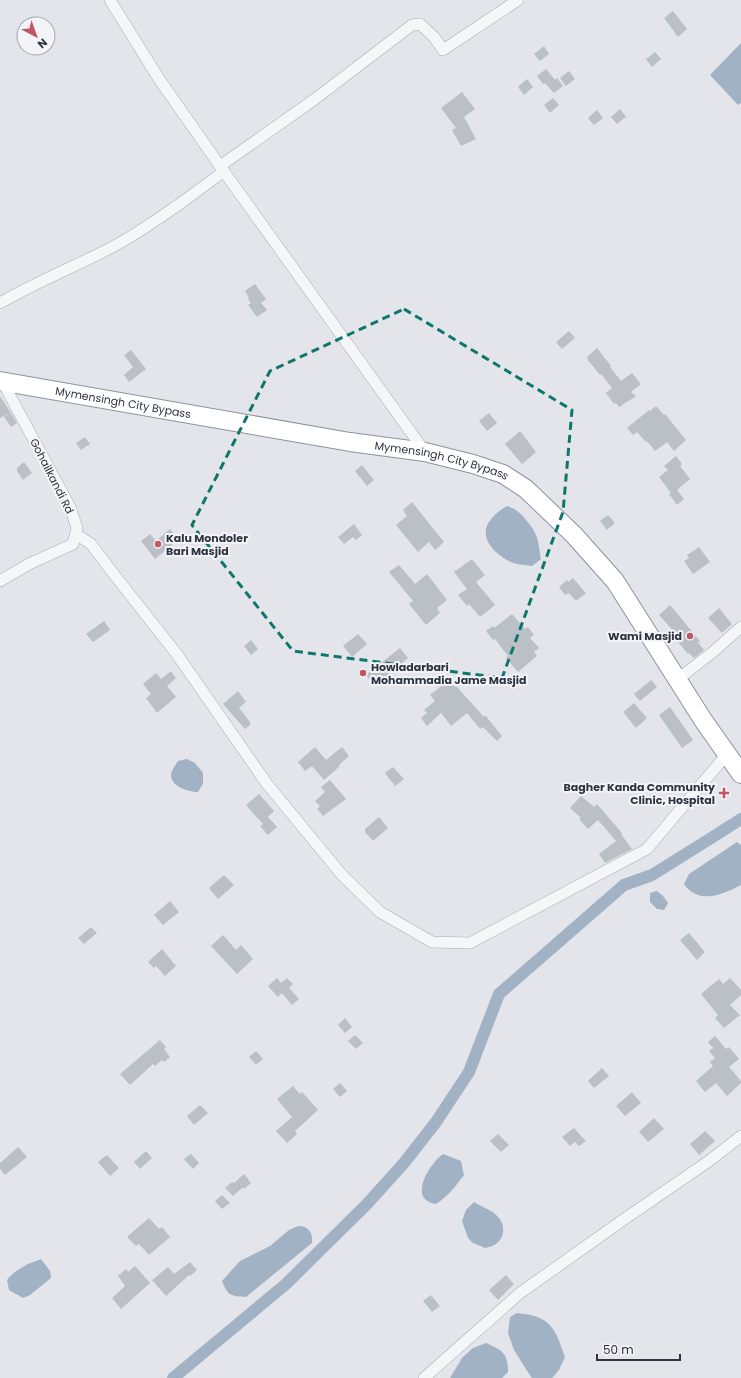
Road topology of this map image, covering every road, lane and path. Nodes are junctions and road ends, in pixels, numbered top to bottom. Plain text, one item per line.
1 (110, 0) edge
2 (518, 0) edge
3 (222, 169) junction
4 (0, 303) edge
5 (1, 380) edge
6 (425, 452) junction
7 (76, 534) junction
8 (0, 581) edge
9 (741, 627) edge
10 (678, 679) junction
11 (727, 754) junction
12 (741, 774) edge
13 (741, 1136) edge
14 (424, 1378) edge

1 - 3 street
2 - 3 street
3 - 4 street
3 - 6 street
5 - 6 highway, Mymensingh City Bypass
5 - 7 street, Gohailkandi Rd
6 - 10 highway, Mymensingh City Bypass
7 - 8 street
7 - 11 street
9 - 10 street
10 - 11 highway, Mymensingh City Bypass
11 - 12 highway, Mymensingh City Bypass
13 - 14 street

